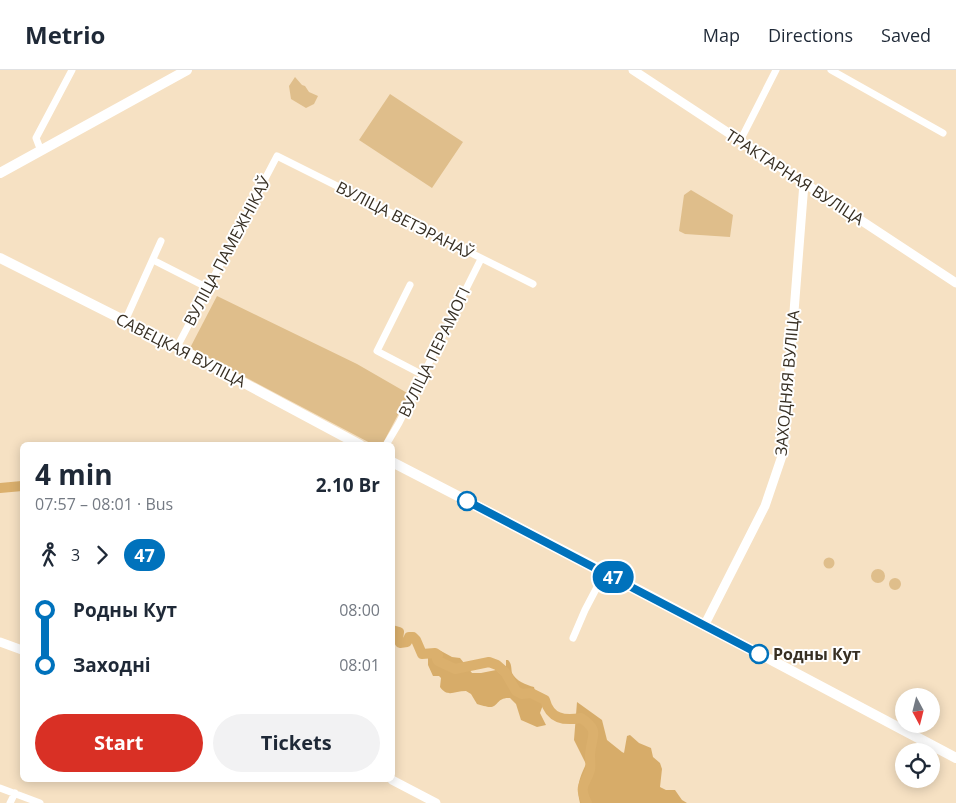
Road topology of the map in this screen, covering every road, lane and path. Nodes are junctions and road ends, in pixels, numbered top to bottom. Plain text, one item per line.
1 (72, 70) edge
2 (187, 70) edge
3 (633, 70) edge
4 (776, 70) edge
5 (831, 70) edge
6 (943, 133) dead end
7 (740, 141) junction
8 (41, 151) junction
9 (277, 156) joint
10 (0, 173) edge
11 (804, 183) junction
12 (161, 241) dead end
13 (0, 258) edge
14 (481, 259) junction
15 (153, 260) junction
16 (956, 283) edge
17 (533, 284) dead end
18 (410, 285) dead end
19 (208, 288) junction
20 (125, 321) junction
21 (177, 347) junction
22 (423, 375) junction
23 (354, 442) edge
24 (388, 442) edge
25 (395, 464) edge
26 (605, 572) junction
27 (704, 626) junction
28 (573, 638) dead end
29 (0, 642) edge
30 (20, 649) edge
31 (956, 758) edge
32 (395, 782) edge
33 (0, 788) edge
34 (15, 793) junction
35 (10, 803) edge
36 (40, 803) edge
37 (436, 803) edge

1 - 8 street
2 - 8 main road
3 - 7 street, ТРАКТАРНАЯ ВУЛІЦА
4 - 7 street
5 - 6 street
7 - 11 street, ТРАКТАРНАЯ ВУЛІЦА
8 - 10 main road
9 - 14 street, ВУЛІЦА ВЕТЭРАНАЎ
9 - 19 street, ВУЛІЦА ПАМЕЖНІКАЎ
11 - 16 street, ТРАКТАРНАЯ ВУЛІЦА
11 - 27 street, ЗАХОДНЯЯ ВУЛІЦА
12 - 15 street
13 - 20 main road, САВЕЦКАЯ ВУЛІЦА
14 - 17 street, ВУЛІЦА ВЕТЭРАНАЎ
14 - 22 street, ВУЛІЦА ПЕРАМОГІ
15 - 19 street
15 - 20 street
18 - 22 street
19 - 21 street, ВУЛІЦА ПАМЕЖНІКАЎ
20 - 21 main road, САВЕЦКАЯ ВУЛІЦА
21 - 23 main road, САВЕЦКАЯ ВУЛІЦА
22 - 24 street, ВУЛІЦА ПЕРАМОГІ
25 - 26 main road
26 - 27 main road
26 - 28 street
27 - 31 main road
29 - 30 street
32 - 37 street
33 - 34 street
34 - 35 street
34 - 36 street

